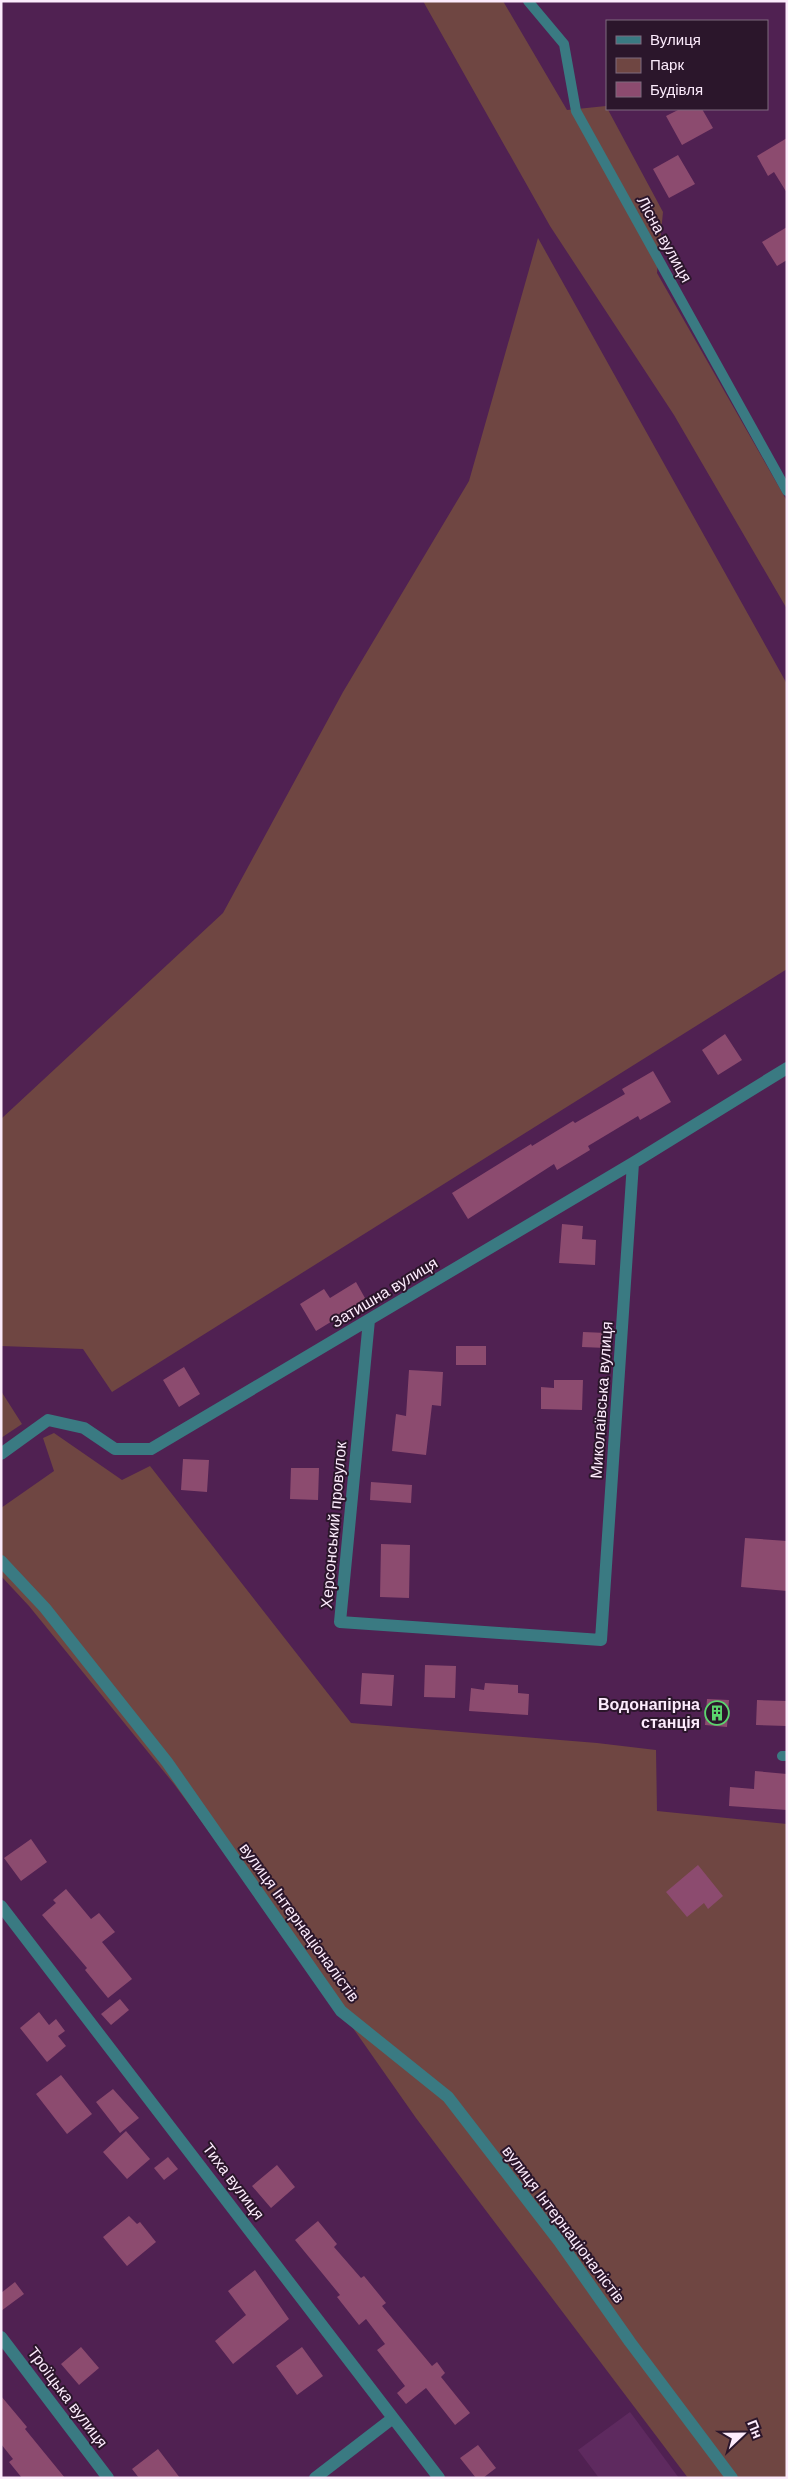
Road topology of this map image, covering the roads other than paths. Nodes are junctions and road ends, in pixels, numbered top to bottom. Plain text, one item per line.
1 (528, 1) edge
2 (787, 491) edge
3 (787, 1068) edge
4 (633, 1163) junction
5 (368, 1320) junction
6 (1, 1454) edge
7 (1, 1561) edge
8 (601, 1640) joint
9 (1, 1906) edge
10 (1, 2337) edge
11 (394, 2418) junction
12 (108, 2478) edge
13 (315, 2478) edge
14 (439, 2478) edge
15 (732, 2478) edge

1 - 2 lane, Лісна вулиця
3 - 4 street, Затишна вулиця
4 - 5 street, Затишна вулиця
4 - 8 street, Миколаївська вулиця
5 - 6 street, Затишна вулиця
5 - 8 street, Херсонський провулок
7 - 15 street, вулиця Інтернаціоналістів
9 - 11 street, Тиха вулиця
10 - 12 street, Троїцька вулиця
11 - 13 street
11 - 14 street, Тиха вулиця

